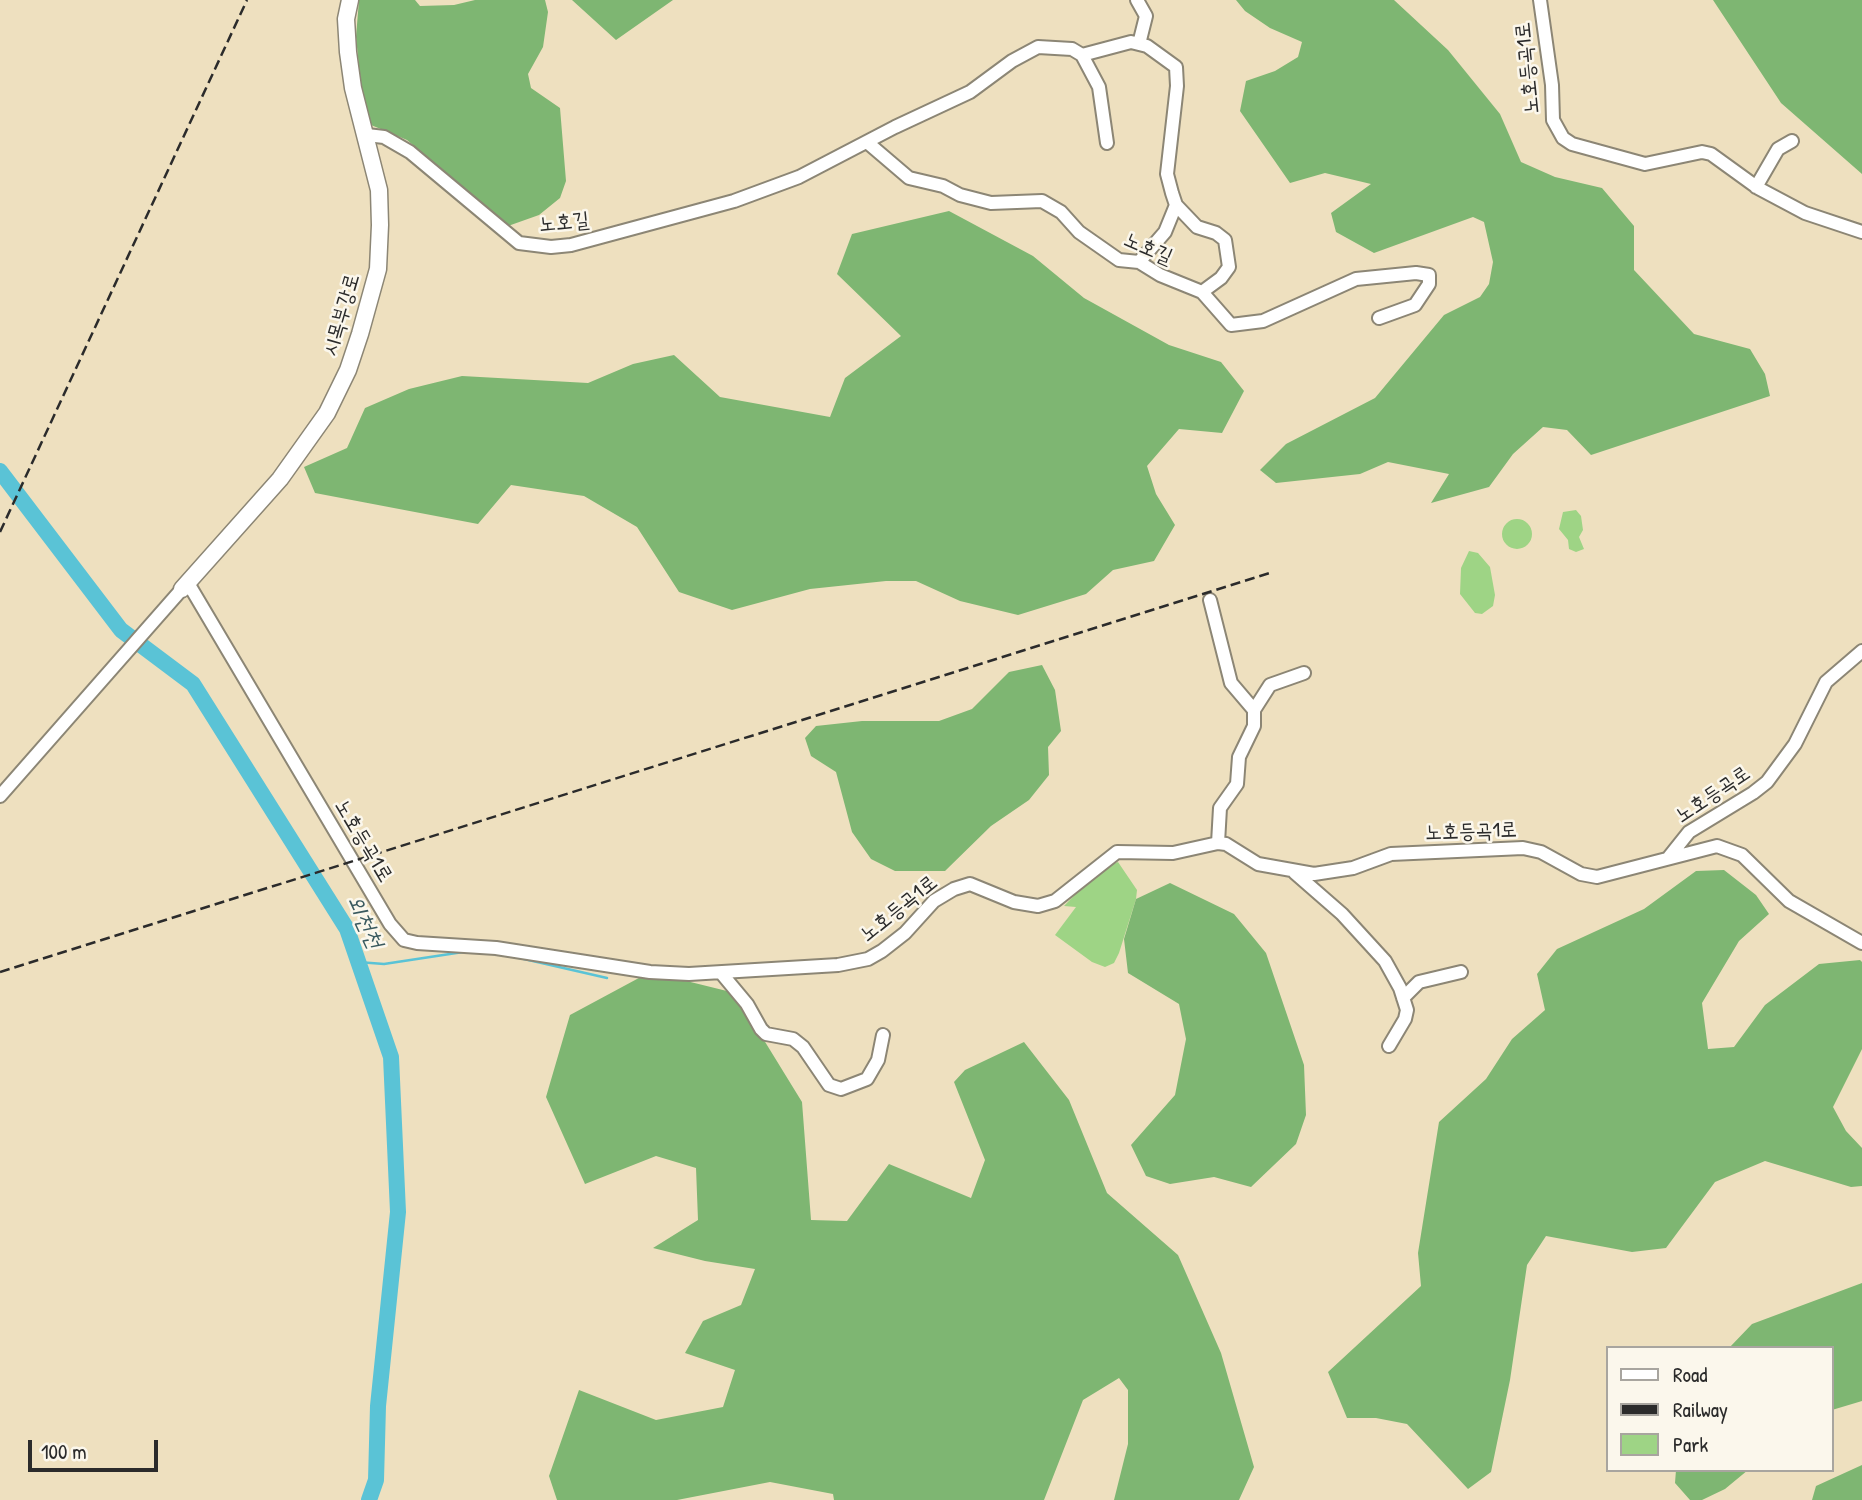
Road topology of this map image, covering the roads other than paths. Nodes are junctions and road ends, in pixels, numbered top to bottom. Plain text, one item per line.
1 (350, 0) edge
2 (1136, 0) edge
3 (1540, 0) edge
4 (1139, 44) junction
5 (1082, 55) junction
6 (367, 135) junction
7 (1792, 141) dead end
8 (868, 143) junction
9 (1107, 143) dead end
10 (1756, 187) junction
11 (1176, 205) junction
12 (1862, 232) edge
13 (1139, 262) junction
14 (1202, 292) junction
15 (1379, 318) dead end
16 (185, 586) junction
17 (1210, 600) dead end
18 (1862, 650) edge
19 (1304, 673) dead end
20 (1254, 710) junction
21 (0, 796) edge
22 (1218, 843) junction
23 (1668, 857) junction
24 (1292, 871) junction
25 (1862, 943) edge
26 (1461, 972) dead end
27 (722, 974) junction
28 (1403, 998) junction
29 (883, 1035) dead end
30 (1388, 1046) dead end

1 - 6 main road, 시목부강로
2 - 4 street
3 - 10 street, 노호등곡1로
4 - 5 street
4 - 11 street
5 - 8 street, 노호길
5 - 9 street
6 - 8 street, 노호길
6 - 16 main road, 시목부강로
7 - 10 street
8 - 13 street, 노호길
10 - 12 street, 노호등곡1로
11 - 13 street
11 - 14 street, 노호길
13 - 14 street, 노호길
14 - 15 street
16 - 21 street
16 - 27 street, 노호등곡1로
17 - 20 street
18 - 23 street, 노호등곡로
19 - 20 street
20 - 22 street
22 - 24 street, 노호등곡1로
22 - 27 street, 노호등곡1로
23 - 24 street, 노호등곡1로
23 - 25 street, 노호등곡로
24 - 28 street
26 - 28 street
27 - 29 street
28 - 30 street

